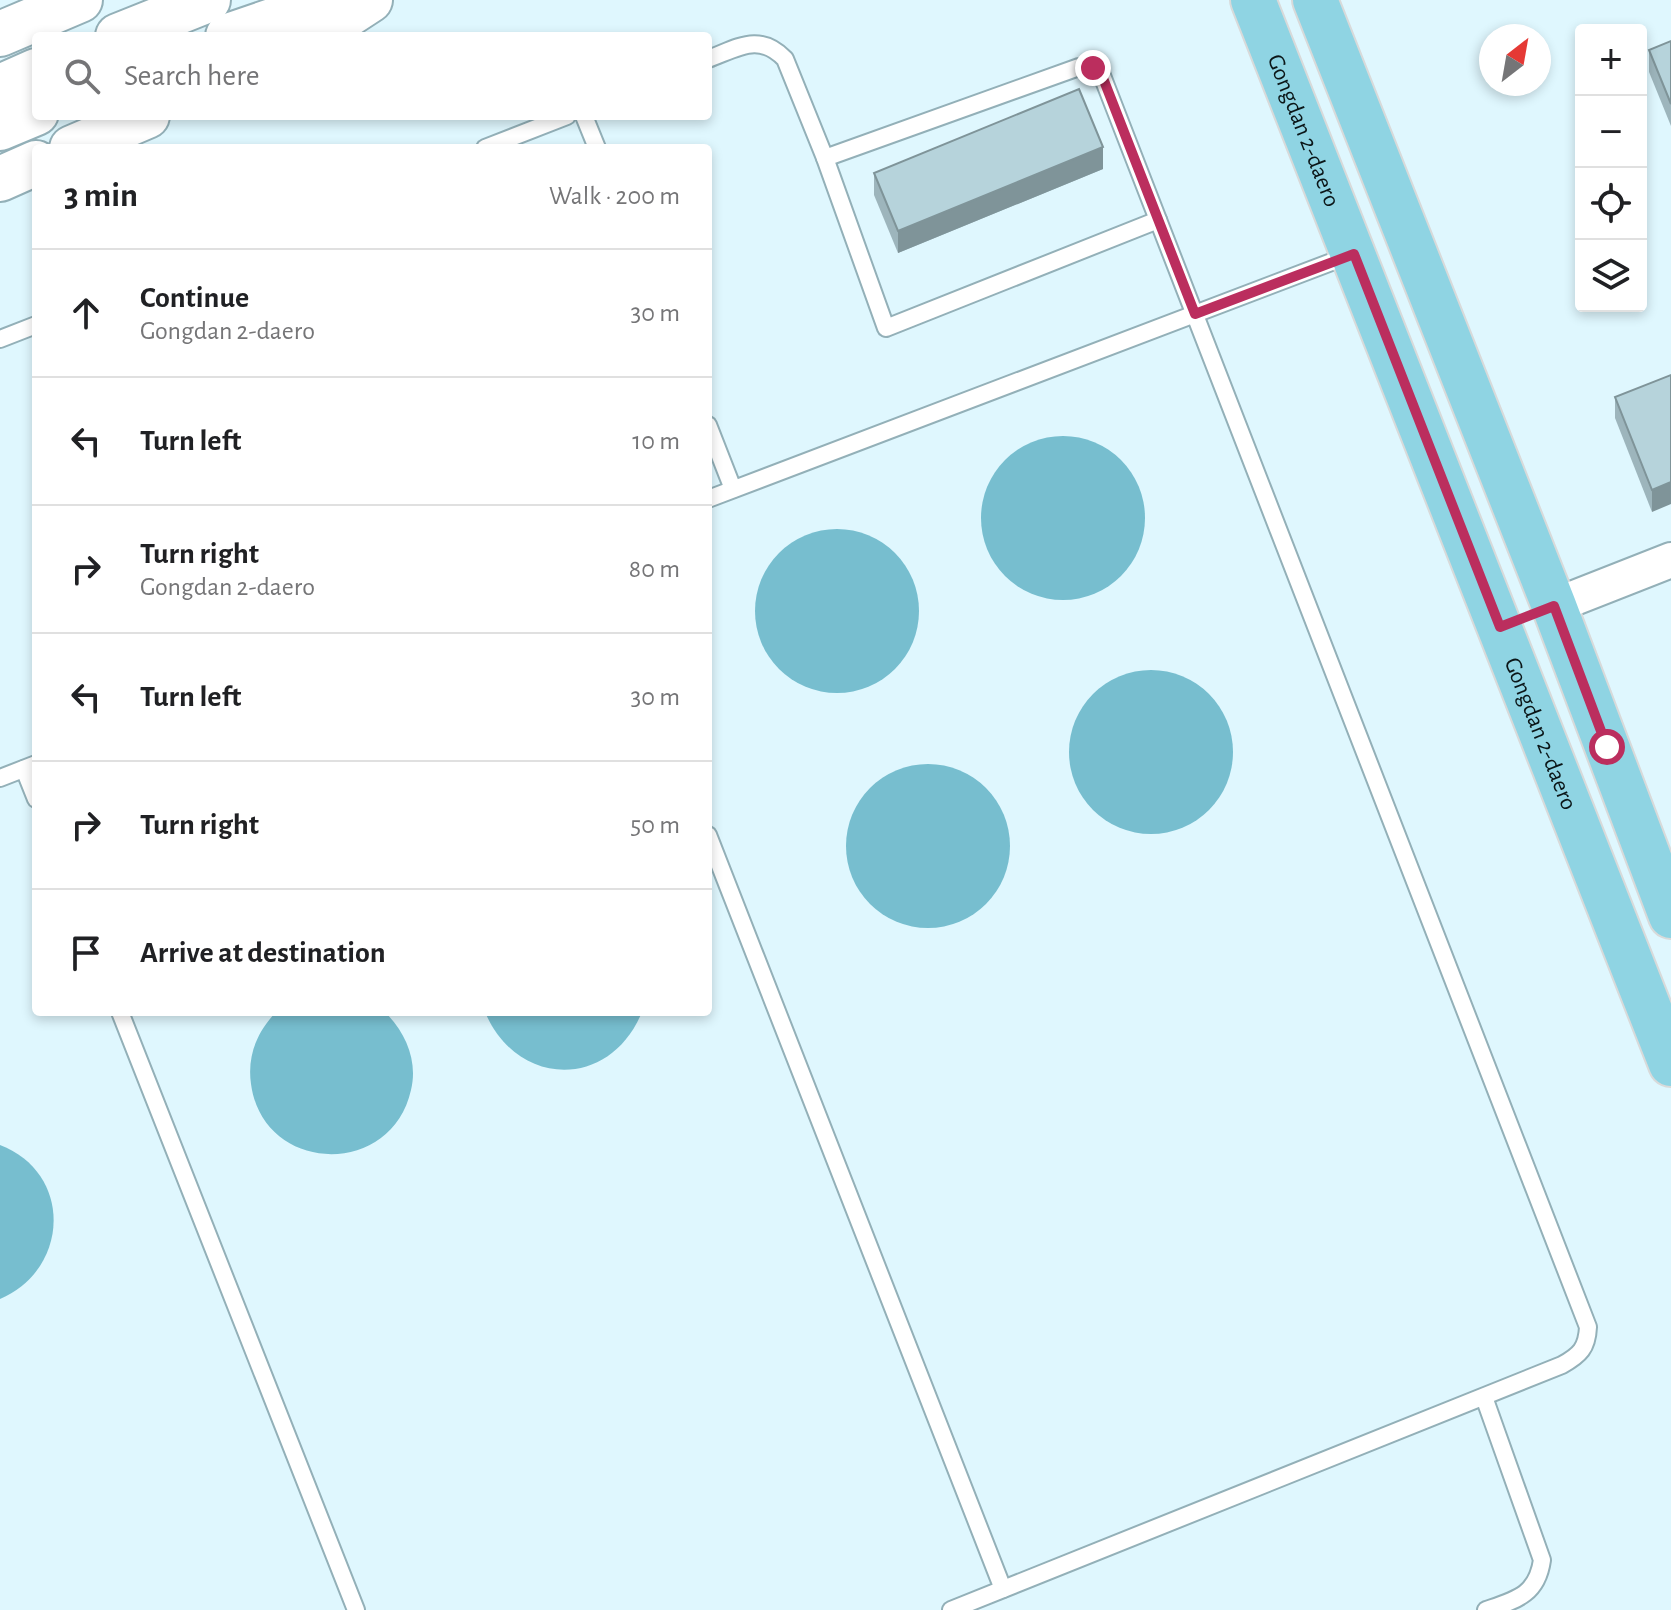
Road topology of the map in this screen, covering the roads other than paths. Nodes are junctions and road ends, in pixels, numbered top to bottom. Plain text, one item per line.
1 (80, 0) edge
2 (208, 0) edge
3 (333, 0) edge
4 (370, 0) edge
5 (1253, 0) edge
6 (1315, 0) edge
7 (128, 32) edge
8 (240, 32) edge
9 (321, 32) edge
10 (0, 34) edge
11 (712, 57) edge
12 (32, 73) edge
13 (0, 87) edge
14 (32, 115) edge
15 (138, 120) edge
16 (557, 120) edge
17 (586, 120) edge
18 (0, 128) edge
19 (81, 144) edge
20 (495, 144) edge
21 (595, 144) edge
22 (825, 158) junction
23 (32, 165) edge
24 (0, 179) edge
25 (1158, 220) junction
26 (1354, 254) junction
27 (1195, 314) junction
28 (32, 327) edge
29 (0, 339) edge
30 (712, 435) edge
31 (733, 489) junction
32 (712, 497) edge
33 (1671, 560) edge
34 (1554, 606) junction
35 (1500, 627) junction
36 (30, 767) edge
37 (0, 778) edge
38 (712, 845) edge
39 (1671, 916) edge
40 (122, 1016) edge
41 (1671, 1064) edge
42 (1484, 1397) junction
43 (1003, 1589) junction
44 (356, 1610) edge
45 (951, 1610) edge
46 (1486, 1610) edge

1 - 10 main road
2 - 7 main road
3 - 8 main road
4 - 9 main road
5 - 26 main road, Gongdan 2-daero
6 - 34 main road
11 - 22 lane
12 - 13 main road
14 - 18 main road
15 - 19 main road
16 - 20 lane
17 - 21 lane
22 - 25 lane
22 - 25 lane
23 - 24 main road
25 - 27 lane
26 - 27 lane
26 - 35 main road, Gongdan 2-daero
27 - 31 lane
27 - 42 lane
28 - 29 lane
30 - 31 lane
31 - 32 lane
33 - 34 street
34 - 35 main road
34 - 39 main road
35 - 41 main road, Gongdan 2-daero
36 - 37 lane
38 - 43 lane
40 - 44 lane
42 - 43 lane
42 - 46 lane
43 - 45 lane

